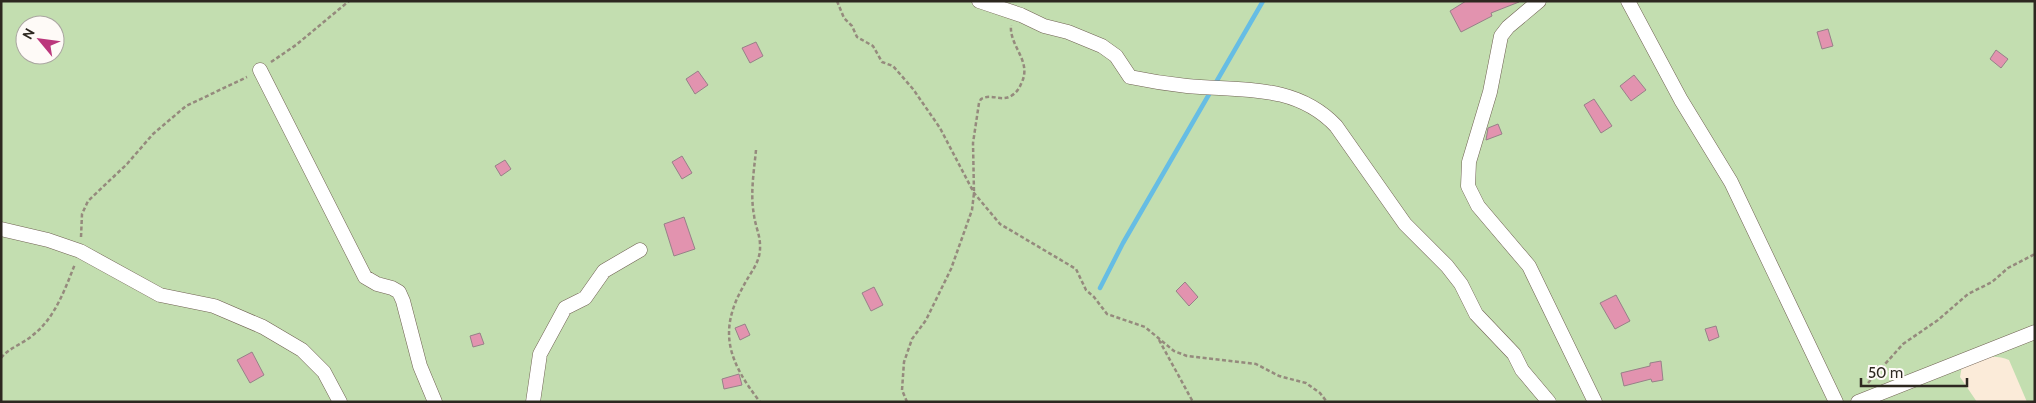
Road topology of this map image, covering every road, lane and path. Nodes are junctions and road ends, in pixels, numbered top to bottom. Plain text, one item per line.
1 (349, 1) edge
2 (837, 1) edge
3 (979, 1) edge
4 (1540, 1) edge
5 (1628, 1) edge
6 (1006, 9) junction
7 (260, 70) junction
8 (756, 150) dead end
9 (974, 193) junction
10 (1, 229) edge
11 (640, 250) dead end
12 (80, 251) junction
13 (2035, 254) edge
14 (2035, 332) edge
15 (1158, 338) junction
16 (1, 358) edge
17 (1865, 386) dead end
18 (340, 402) edge
19 (435, 402) edge
20 (532, 402) edge
21 (760, 402) edge
22 (907, 402) edge
23 (1193, 402) edge
24 (1327, 402) edge
25 (1549, 402) edge
26 (1595, 402) edge
27 (1836, 402) edge
28 (1858, 402) edge

1 - 7 path
2 - 9 path
3 - 6 street
4 - 26 street
5 - 27 street
6 - 9 path
6 - 25 street
7 - 12 path
7 - 19 street
8 - 21 path
9 - 15 path
9 - 22 path
10 - 12 street
11 - 20 street
12 - 16 path
12 - 18 street
13 - 17 path
14 - 28 street
15 - 23 path
15 - 24 path

